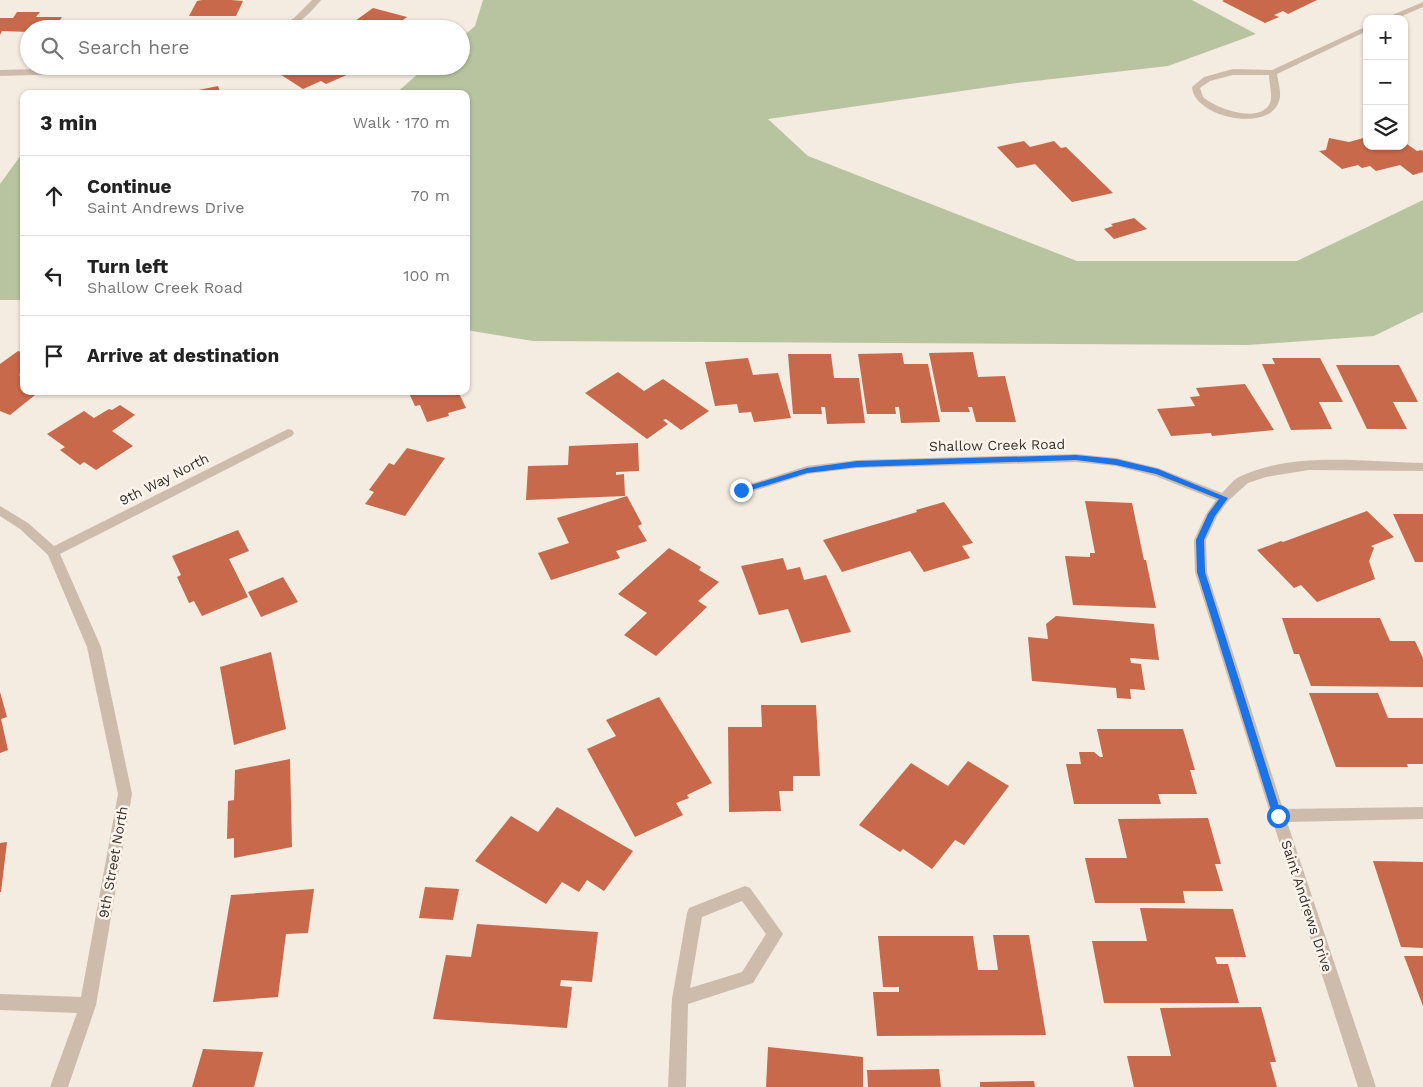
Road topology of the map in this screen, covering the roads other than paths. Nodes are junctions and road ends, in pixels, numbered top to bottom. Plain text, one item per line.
1 (317, 0) edge
2 (1423, 4) edge
3 (1397, 15) edge
4 (297, 20) edge
5 (1363, 30) edge
6 (0, 72) edge
7 (20, 72) edge
8 (1273, 73) junction
9 (288, 433) dead end
10 (1423, 467) edge
11 (741, 490) dead end
12 (1224, 498) junction
13 (0, 510) edge
14 (53, 552) junction
15 (1423, 813) edge
16 (1278, 816) junction
17 (680, 998) junction
18 (0, 1002) edge
19 (88, 1006) junction
20 (59, 1087) edge
21 (678, 1087) edge
22 (1367, 1087) edge

1 - 4 street
2 - 3 street
5 - 8 street
6 - 7 street
8 - 8 street
9 - 14 street, 9th Way North
10 - 12 street
11 - 12 street, Shallow Creek Road
12 - 16 street, Saint Andrews Drive
13 - 14 street
14 - 19 street, 9th Street North
15 - 16 street
16 - 22 street, Saint Andrews Drive
17 - 17 street
17 - 21 street
18 - 19 street
19 - 20 street, 9th Street North

